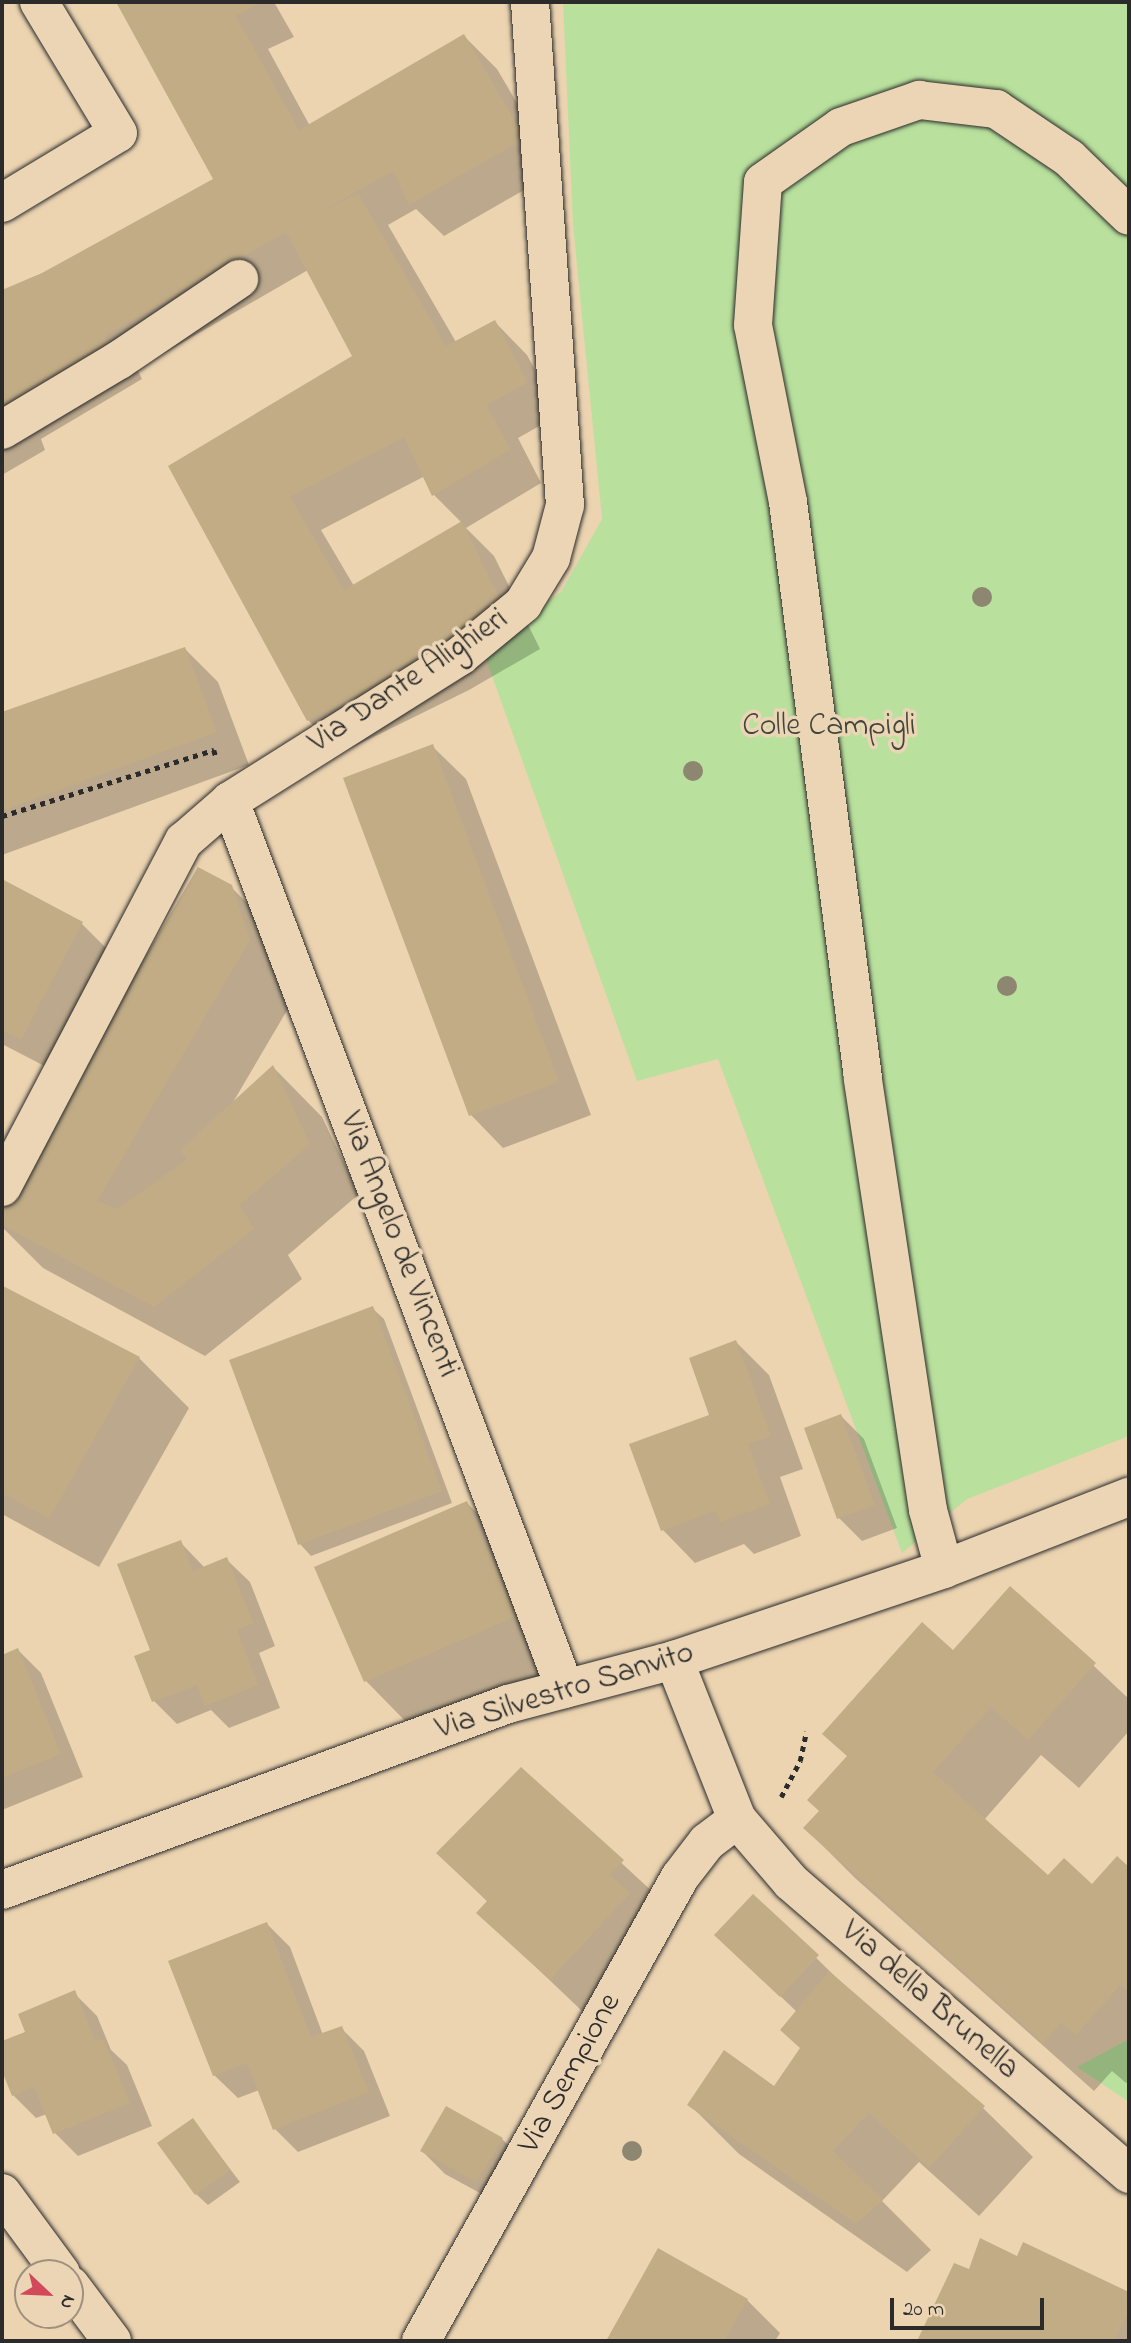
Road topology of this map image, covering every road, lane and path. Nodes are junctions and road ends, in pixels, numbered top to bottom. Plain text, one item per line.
1 (39, 2) edge
2 (530, 2) edge
3 (2, 203) edge
4 (1129, 216) edge
5 (239, 279) dead end
6 (2, 430) edge
7 (230, 801) junction
8 (2, 816) edge
9 (2, 1187) edge
10 (1129, 1497) edge
11 (944, 1569) junction
12 (674, 1660) junction
13 (565, 1689) junction
14 (806, 1732) dead end
15 (776, 1806) dead end
16 (737, 1819) junction
17 (2, 1890) edge
18 (1129, 2174) edge
19 (2, 2193) edge
20 (51, 2259) edge
21 (84, 2304) edge
22 (112, 2341) edge
23 (421, 2341) edge

1 - 3 street
2 - 7 street, Via Dante Alighieri
4 - 11 street
5 - 6 street
7 - 8 path
7 - 9 street, Via Dante Alighieri
7 - 13 street, Via Angelo de Vincenti
10 - 11 street, Via Silvestro Sanvito
11 - 12 street, Via Silvestro Sanvito
12 - 13 street, Via Silvestro Sanvito
12 - 16 street, Via della Brunella
13 - 17 street, Via Silvestro Sanvito
14 - 15 path
16 - 18 street, Via della Brunella
16 - 23 street, Via Sempione
19 - 20 street
21 - 22 street

